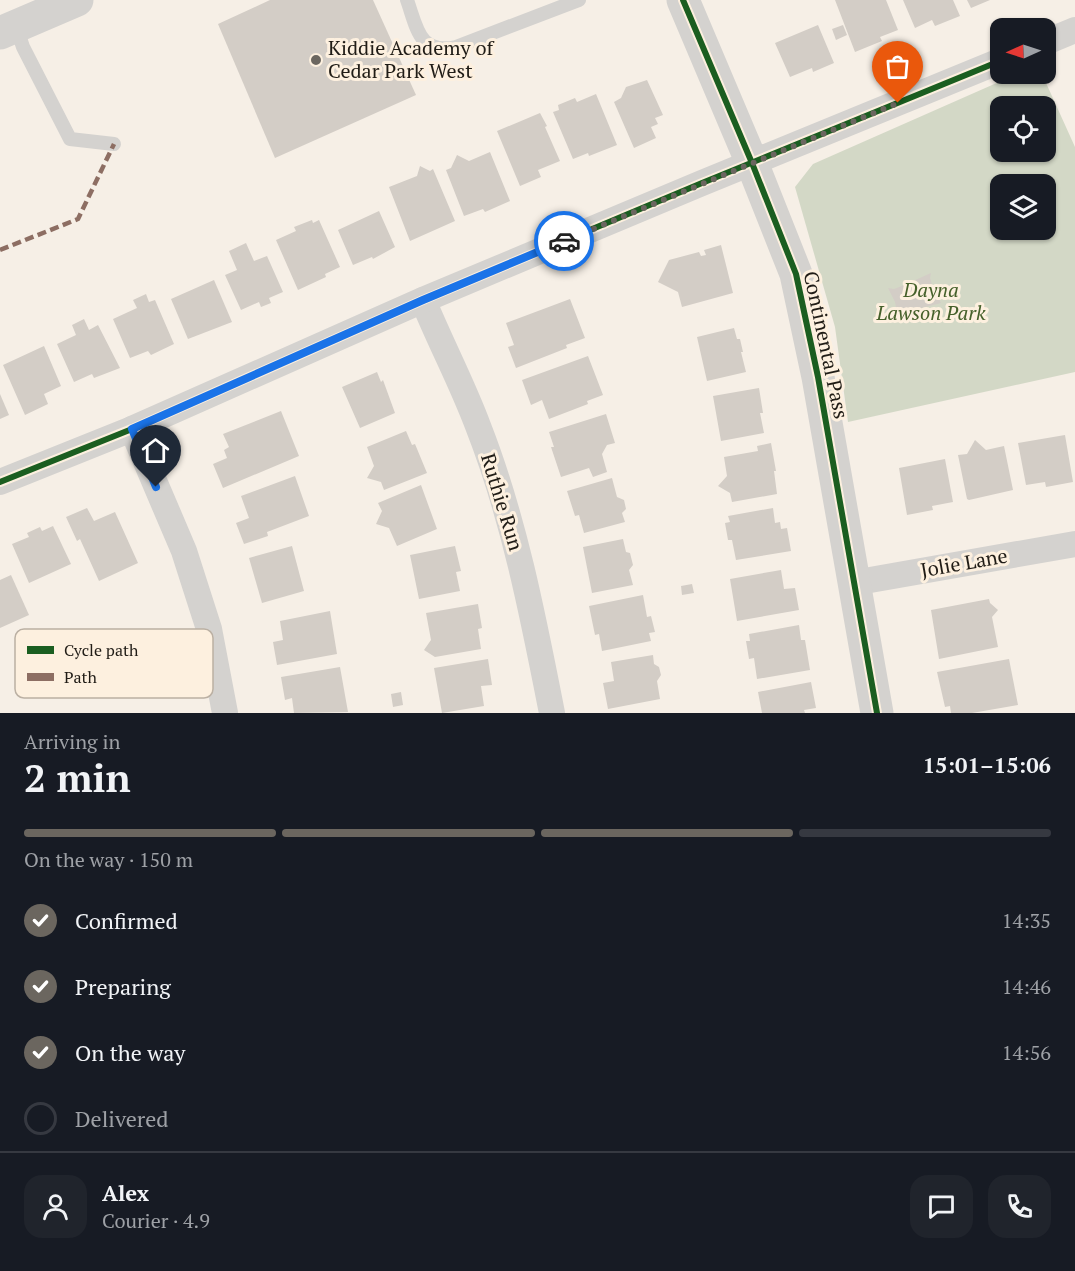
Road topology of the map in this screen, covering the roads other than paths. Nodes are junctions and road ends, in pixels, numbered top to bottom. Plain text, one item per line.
1 (77, 0) edge
2 (407, 0) edge
3 (684, 0) edge
4 (573, 1) edge
5 (8, 29) edge
6 (1075, 30) edge
7 (1056, 38) edge
8 (990, 65) edge
9 (114, 144) dead end
10 (752, 163) junction
11 (423, 300) junction
12 (132, 429) junction
13 (0, 482) edge
14 (1075, 544) edge
15 (853, 583) junction
16 (209, 629) edge
17 (213, 650) edge
18 (225, 713) edge
19 (552, 713) edge
20 (877, 713) edge

1 - 5 street
2 - 4 lane
3 - 10 street, Continental Pass
5 - 9 lane
6 - 7 street
8 - 10 street
10 - 11 street
10 - 15 street, Continental Pass
11 - 12 street
11 - 19 street, Ruthie Run
12 - 13 street
12 - 16 street
14 - 15 street, Jolie Lane
15 - 20 street, Continental Pass
17 - 18 street

